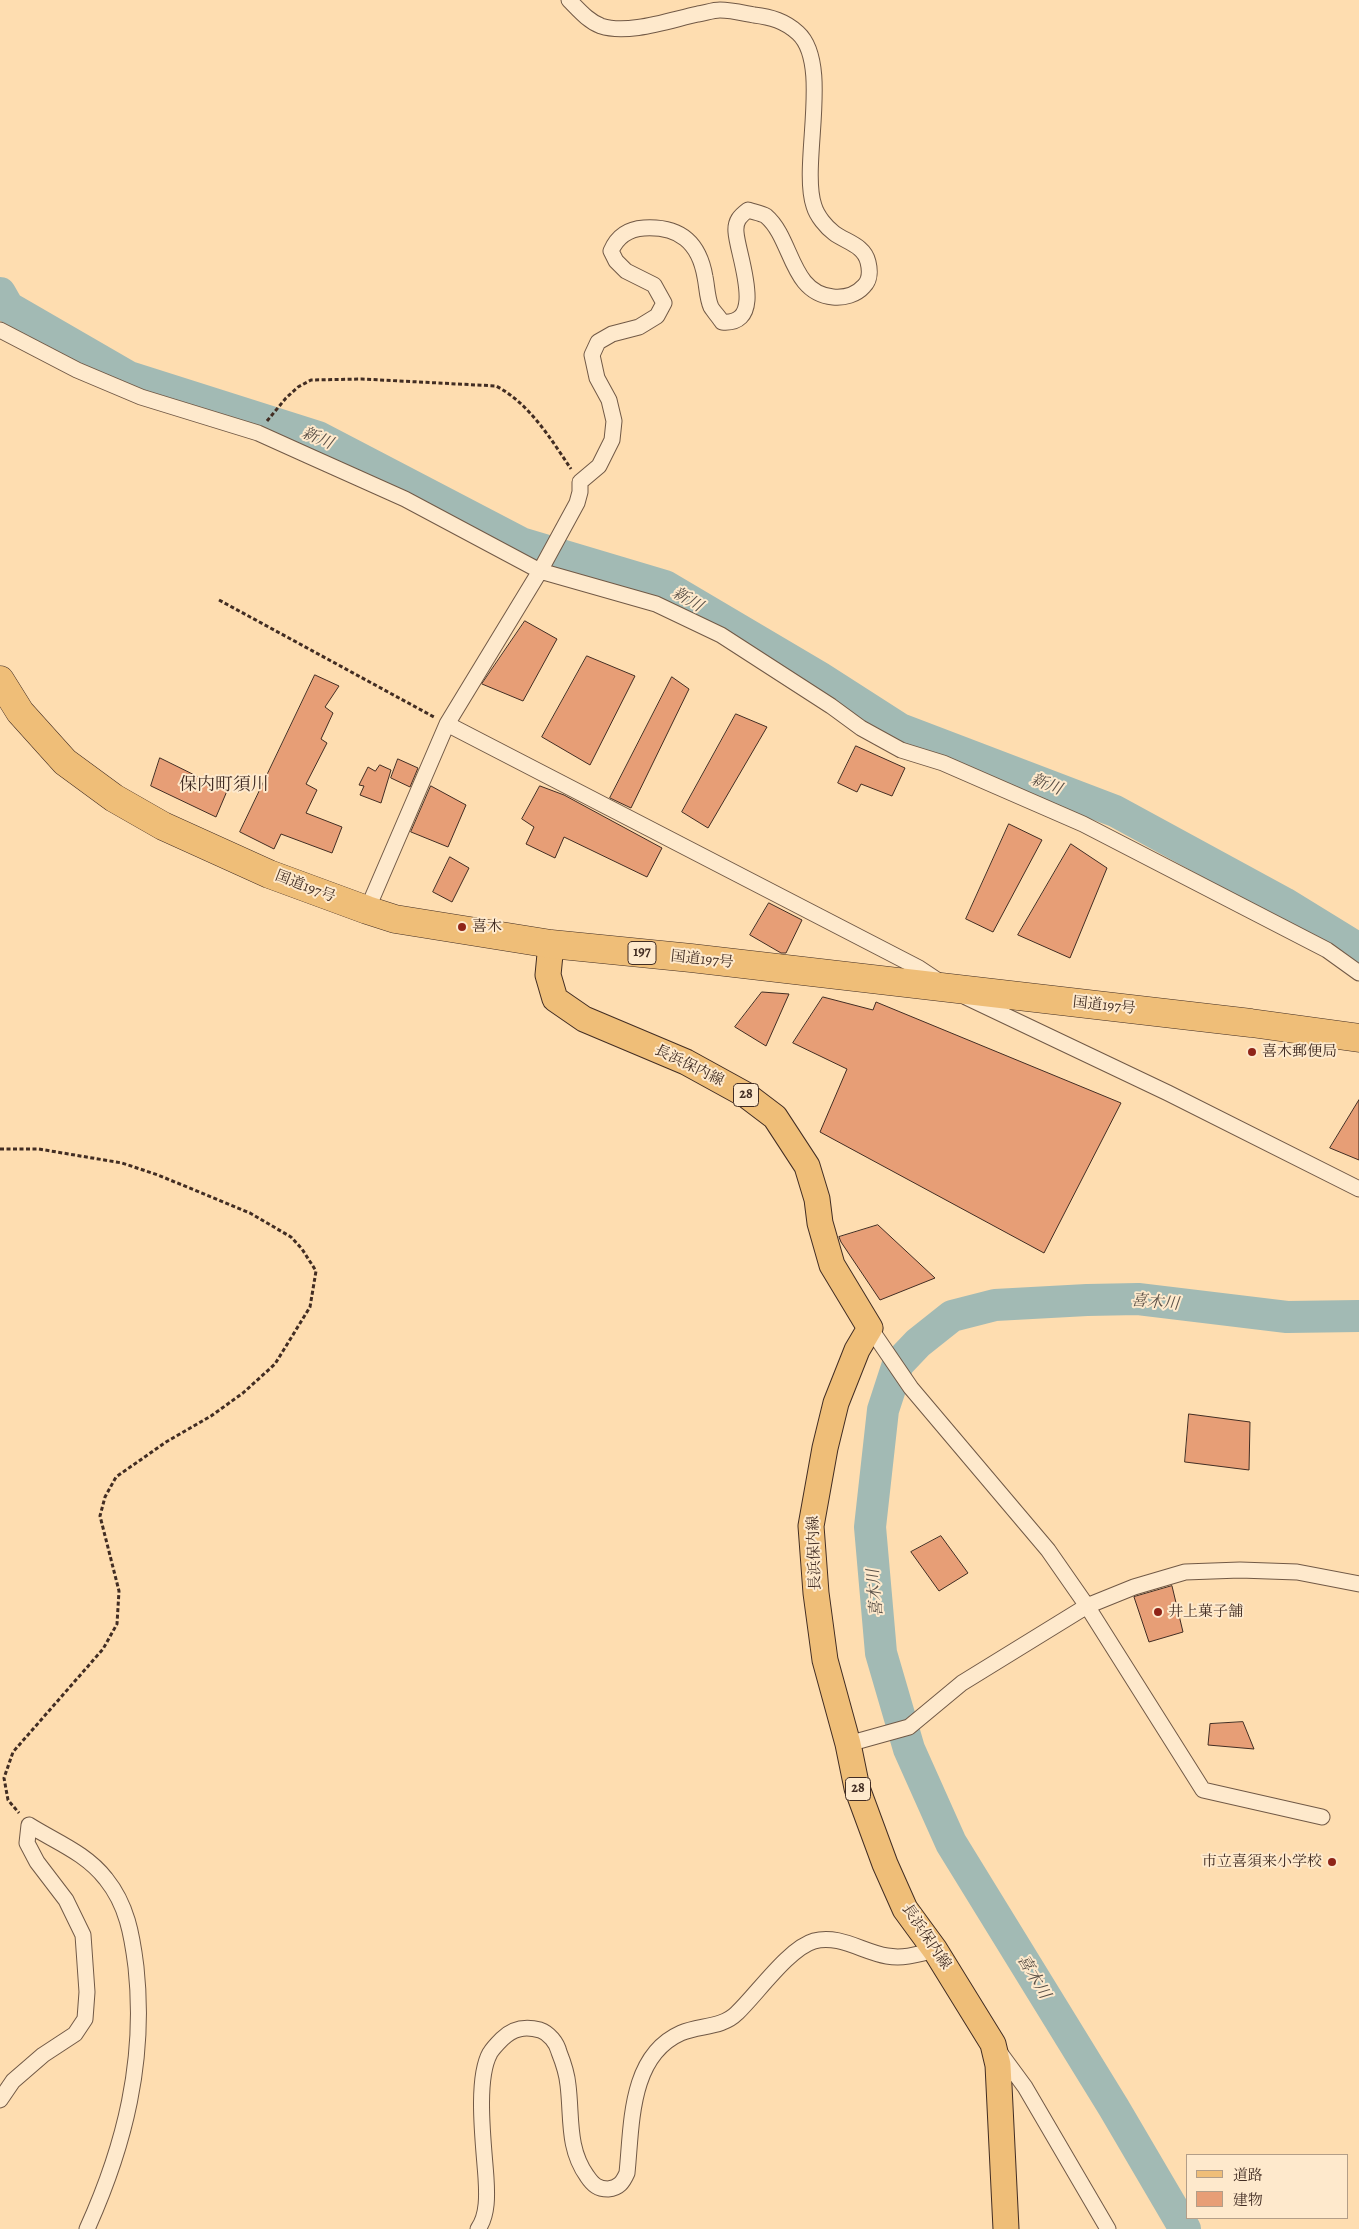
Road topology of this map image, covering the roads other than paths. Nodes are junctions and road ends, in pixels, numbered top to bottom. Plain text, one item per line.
1 (569, 0) edge
2 (0, 330) edge
3 (540, 571) junction
4 (0, 680) edge
5 (447, 724) junction
6 (367, 910) junction
7 (551, 944) junction
8 (1359, 973) edge
9 (950, 989) junction
10 (1359, 1038) edge
11 (1359, 1189) edge
12 (874, 1332) junction
13 (1359, 1584) edge
14 (1087, 1606) junction
15 (852, 1742) junction
16 (1322, 1817) dead end
17 (935, 1950) junction
18 (993, 2044) junction
19 (0, 2100) edge
20 (87, 2229) edge
21 (478, 2229) edge
22 (1006, 2229) edge
23 (1108, 2229) edge

1 - 3 street
2 - 3 street
3 - 5 street
3 - 8 street
4 - 6 highway, 国道197号 / 197
5 - 6 street
5 - 9 street
6 - 7 highway, 国道197号 / 197
7 - 9 highway, 国道197号 / 197
7 - 12 main road, 長浜保内線 / 28
9 - 10 highway, 国道197号 / 197
9 - 11 street
12 - 14 street
12 - 15 main road, 長浜保内線 / 28
13 - 14 street
14 - 15 street
14 - 16 street
15 - 17 main road, 長浜保内線 / 28
17 - 18 main road, 長浜保内線 / 28
17 - 21 street
18 - 22 main road, 長浜保内線 / 28
18 - 23 street
19 - 20 street

